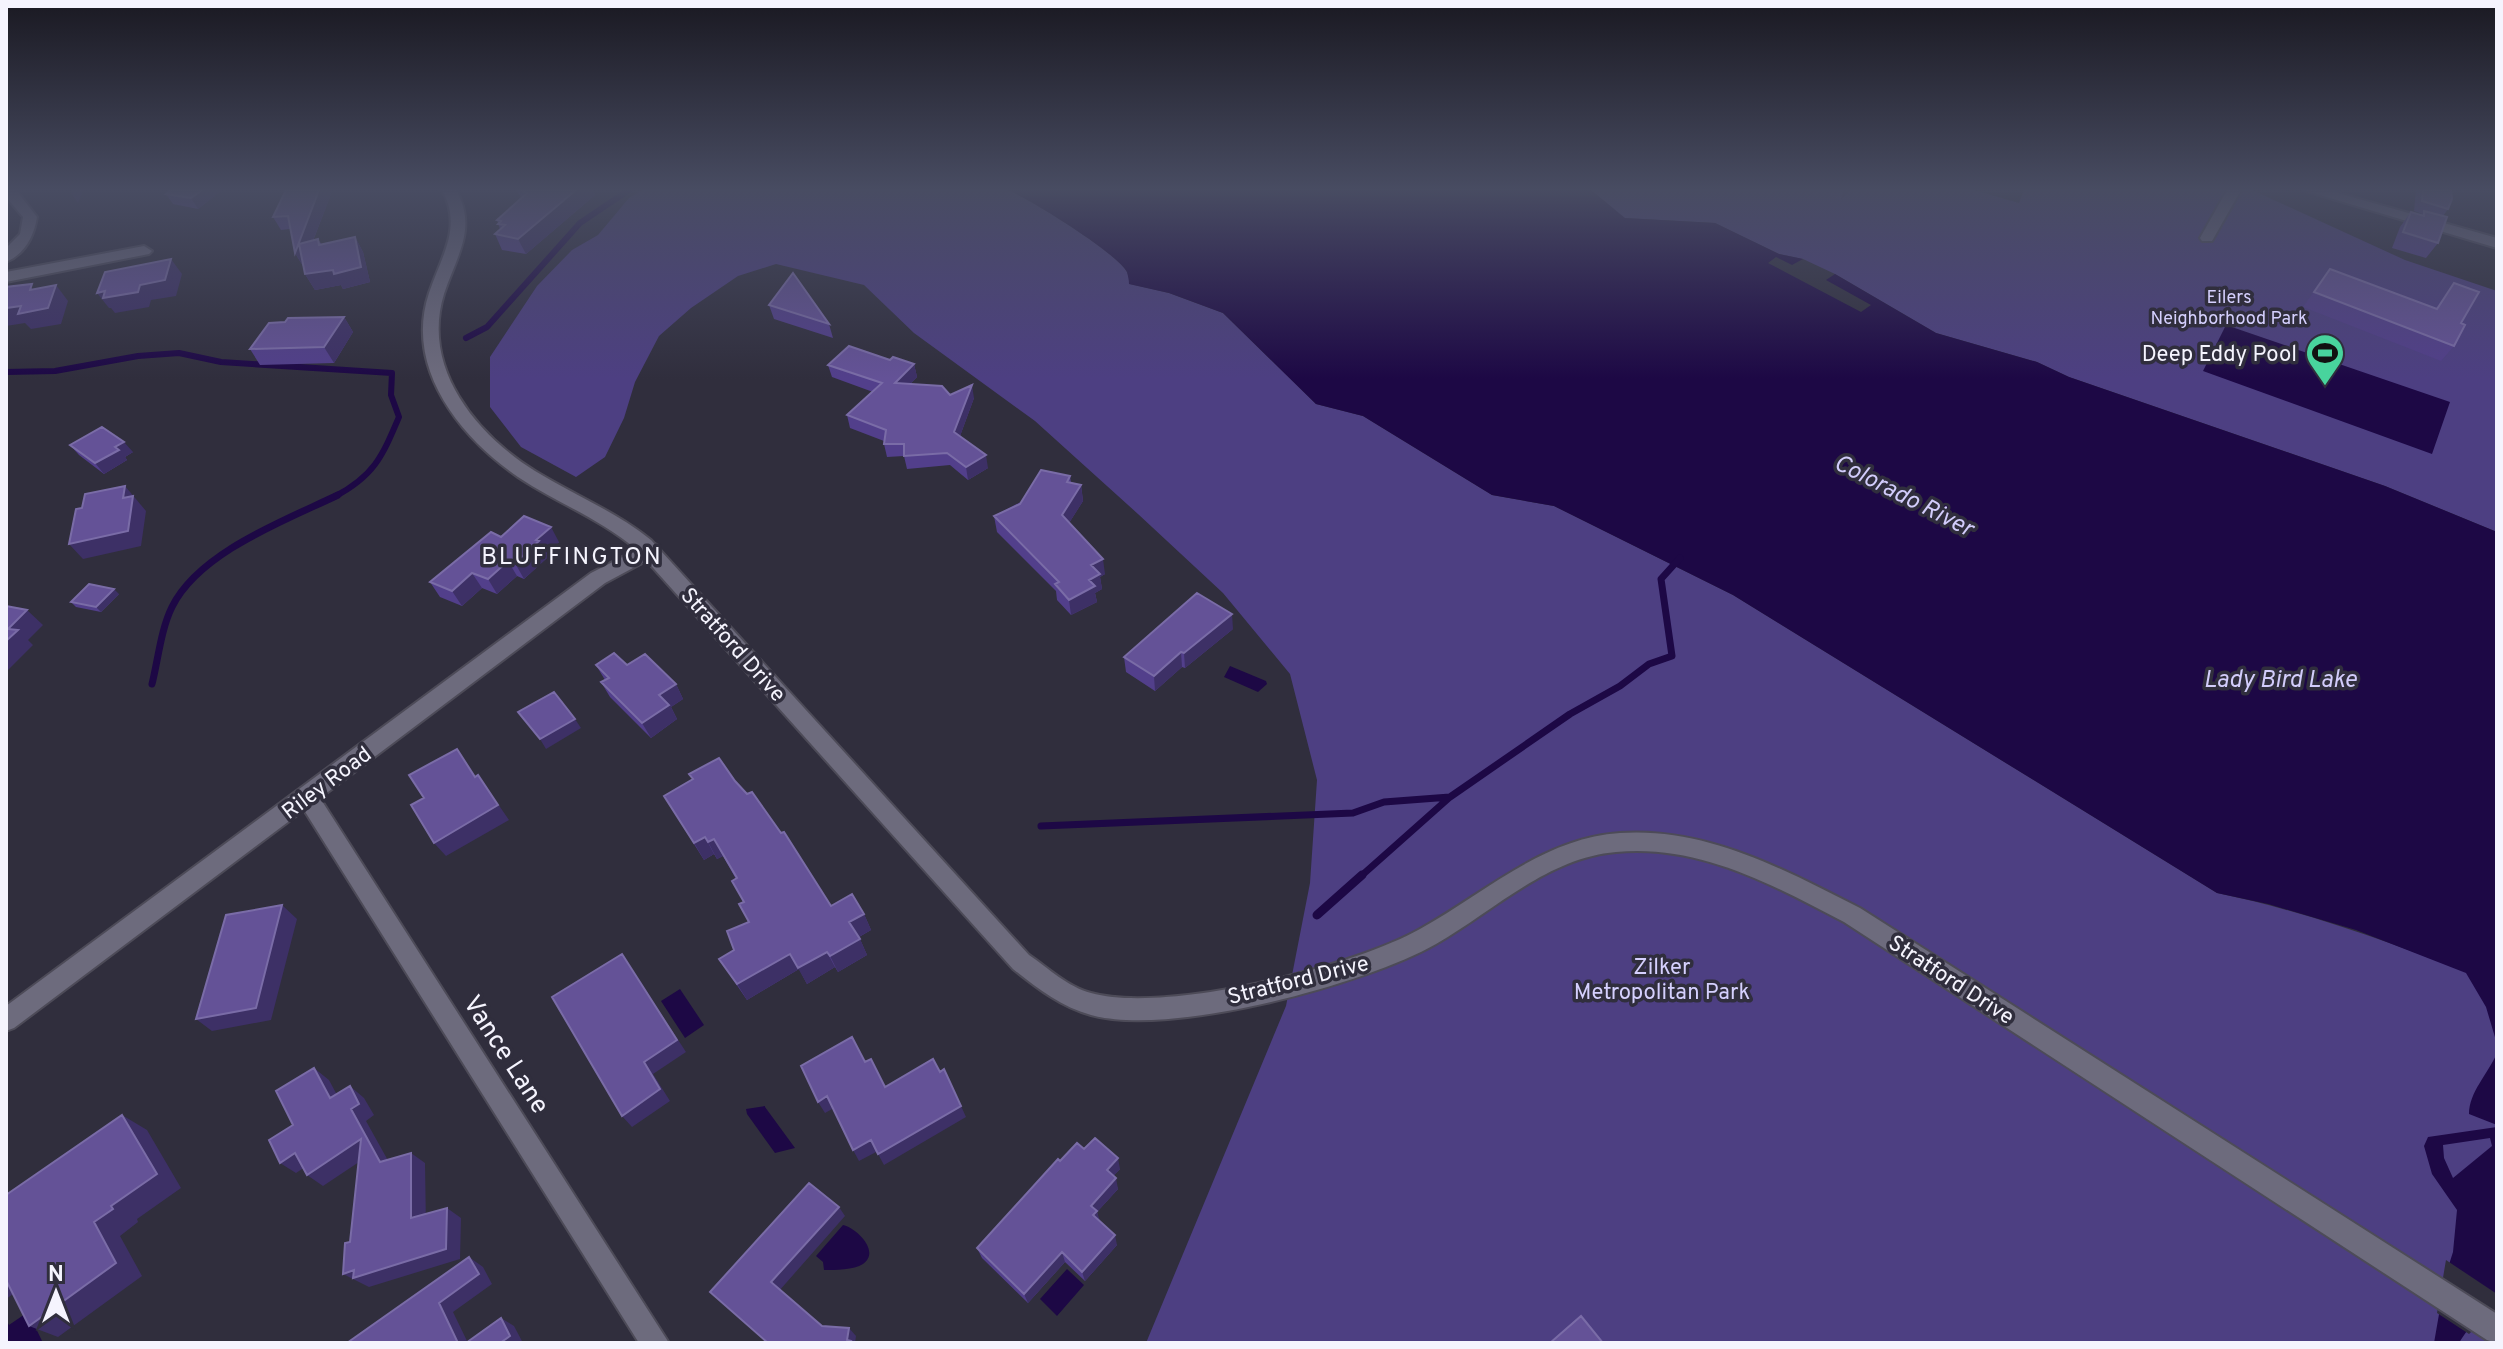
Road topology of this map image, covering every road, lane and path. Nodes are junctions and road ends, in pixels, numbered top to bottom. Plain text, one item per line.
1 (134, 253) edge
2 (451, 253) edge
3 (6, 277) edge
4 (650, 550) junction
5 (307, 796) junction
6 (6, 1020) edge
7 (2497, 1330) edge
8 (655, 1343) edge

1 - 3 street
2 - 4 street, Stratford Drive
4 - 5 street, Riley Road
4 - 7 street, Stratford Drive
5 - 6 street, Riley Road
5 - 8 street, Vance Lane

